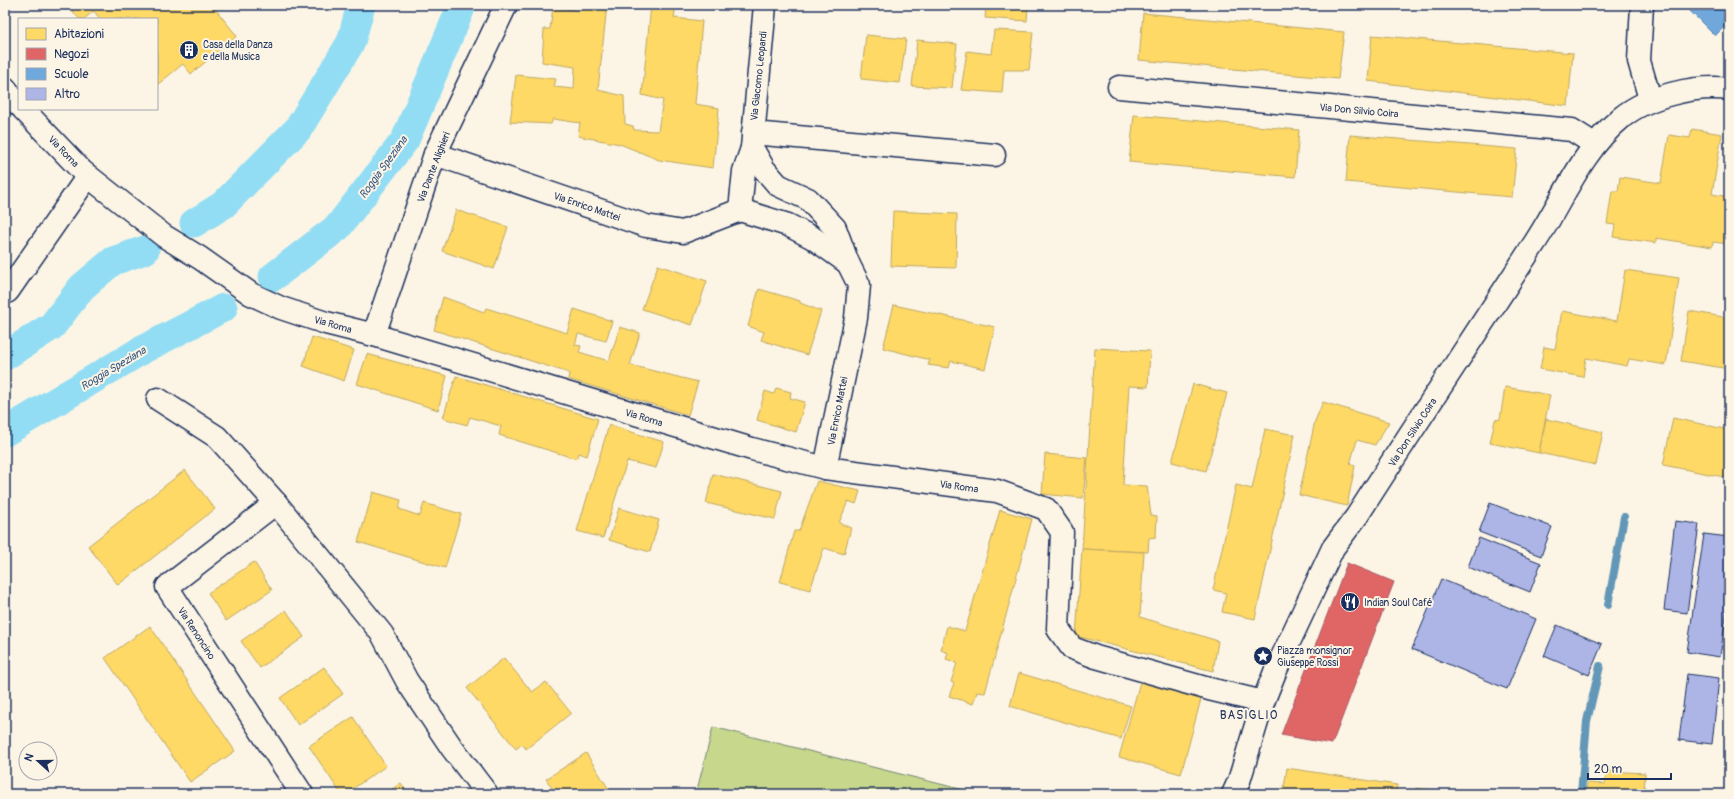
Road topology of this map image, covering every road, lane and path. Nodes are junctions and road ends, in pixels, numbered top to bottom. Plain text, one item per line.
1 (506, 5) edge
2 (765, 5) edge
3 (1642, 5) edge
4 (1119, 87) dead end
5 (5, 88) edge
6 (1729, 89) edge
7 (1650, 99) junction
8 (18, 104) edge
9 (24, 110) edge
10 (752, 140) junction
11 (1594, 144) junction
12 (436, 154) junction
13 (994, 155) dead end
14 (88, 176) junction
15 (740, 210) junction
16 (848, 263) junction
17 (5, 293) edge
18 (374, 336) junction
19 (158, 399) dead end
20 (825, 468) junction
21 (276, 503) junction
22 (1263, 702) junction
23 (302, 794) edge
24 (487, 794) edge
25 (1232, 794) edge

1 - 12 street, Via Dante Alighieri
2 - 10 street, Via Giacomo Leopardi
3 - 7 street
4 - 11 street, Via Don Silvio Coira
5 - 8 street
6 - 7 street, Via Don Silvio Coira
7 - 11 street, Via Don Silvio Coira
9 - 14 street, Via Roma
10 - 13 street
10 - 15 street
10 - 16 street, Via Enrico Mattei
11 - 22 street, Via Don Silvio Coira
12 - 15 street, Via Enrico Mattei
12 - 18 street, Via Dante Alighieri
14 - 17 street
14 - 18 street, Via Roma
15 - 16 street, Via Enrico Mattei
16 - 20 street, Via Enrico Mattei
18 - 20 street, Via Roma
19 - 21 street
20 - 22 street, Via Roma
21 - 23 street, Via Renoncino
21 - 24 street
22 - 25 street

